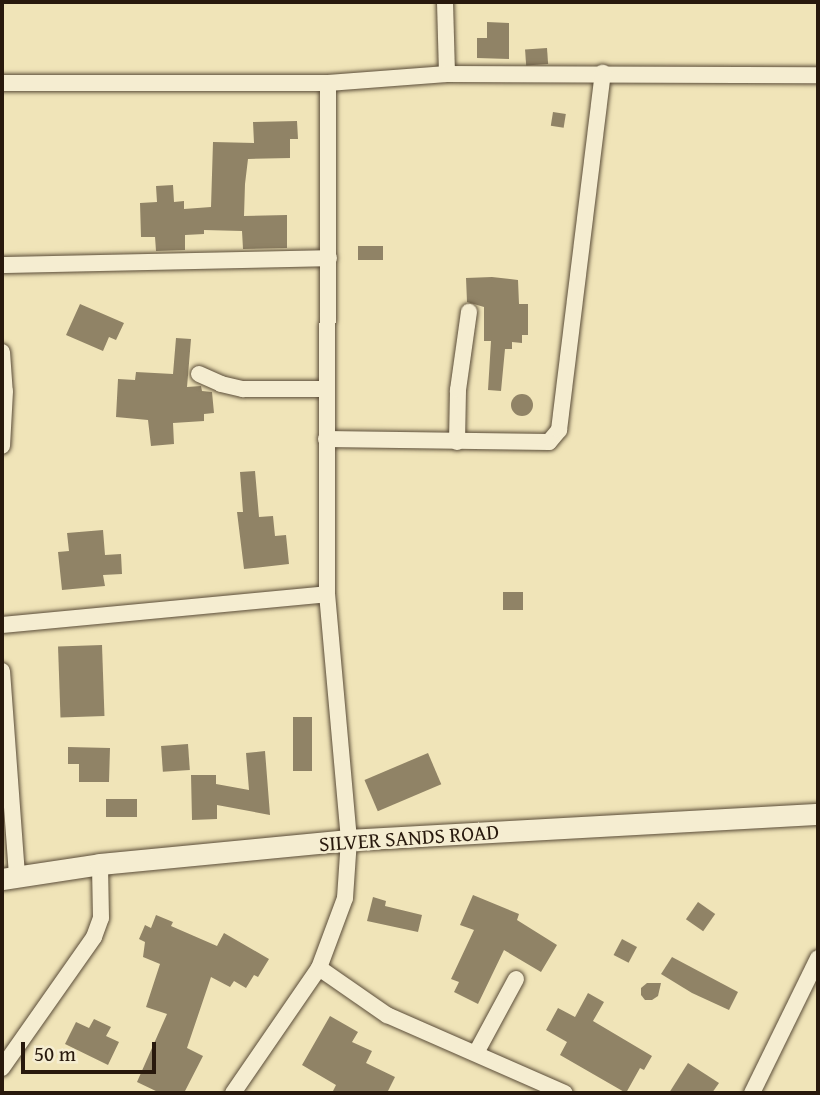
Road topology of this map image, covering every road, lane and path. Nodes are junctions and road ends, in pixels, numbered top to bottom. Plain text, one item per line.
1 (445, 2) edge
2 (603, 73) junction
3 (447, 74) junction
4 (818, 75) edge
5 (2, 83) edge
6 (328, 83) junction
7 (329, 258) junction
8 (2, 264) edge
9 (469, 312) dead end
10 (2, 352) edge
11 (199, 374) dead end
12 (327, 389) junction
13 (326, 439) junction
14 (457, 442) junction
15 (2, 446) edge
16 (327, 594) junction
17 (2, 625) edge
18 (2, 671) edge
19 (818, 814) edge
20 (349, 840) junction
21 (100, 864) junction
22 (10, 878) edge
23 (818, 958) edge
24 (319, 968) junction
25 (516, 979) dead end
26 (476, 1053) junction
27 (2, 1068) edge
28 (233, 1093) edge
29 (565, 1093) edge
30 (752, 1093) edge

1 - 3 street
2 - 3 street
2 - 4 street
2 - 14 street
3 - 6 street
5 - 6 street
6 - 7 street
7 - 8 street
7 - 12 street
9 - 14 street
10 - 15 street
11 - 12 street
12 - 13 street
13 - 14 street
13 - 16 street
16 - 17 street
16 - 20 street
18 - 22 street
19 - 20 street, SILVER SANDS ROAD
20 - 21 street, SILVER SANDS ROAD
20 - 24 street
21 - 22 street, SILVER SANDS ROAD
21 - 27 street
23 - 30 street
24 - 26 street
24 - 28 street
25 - 26 street
26 - 29 street

